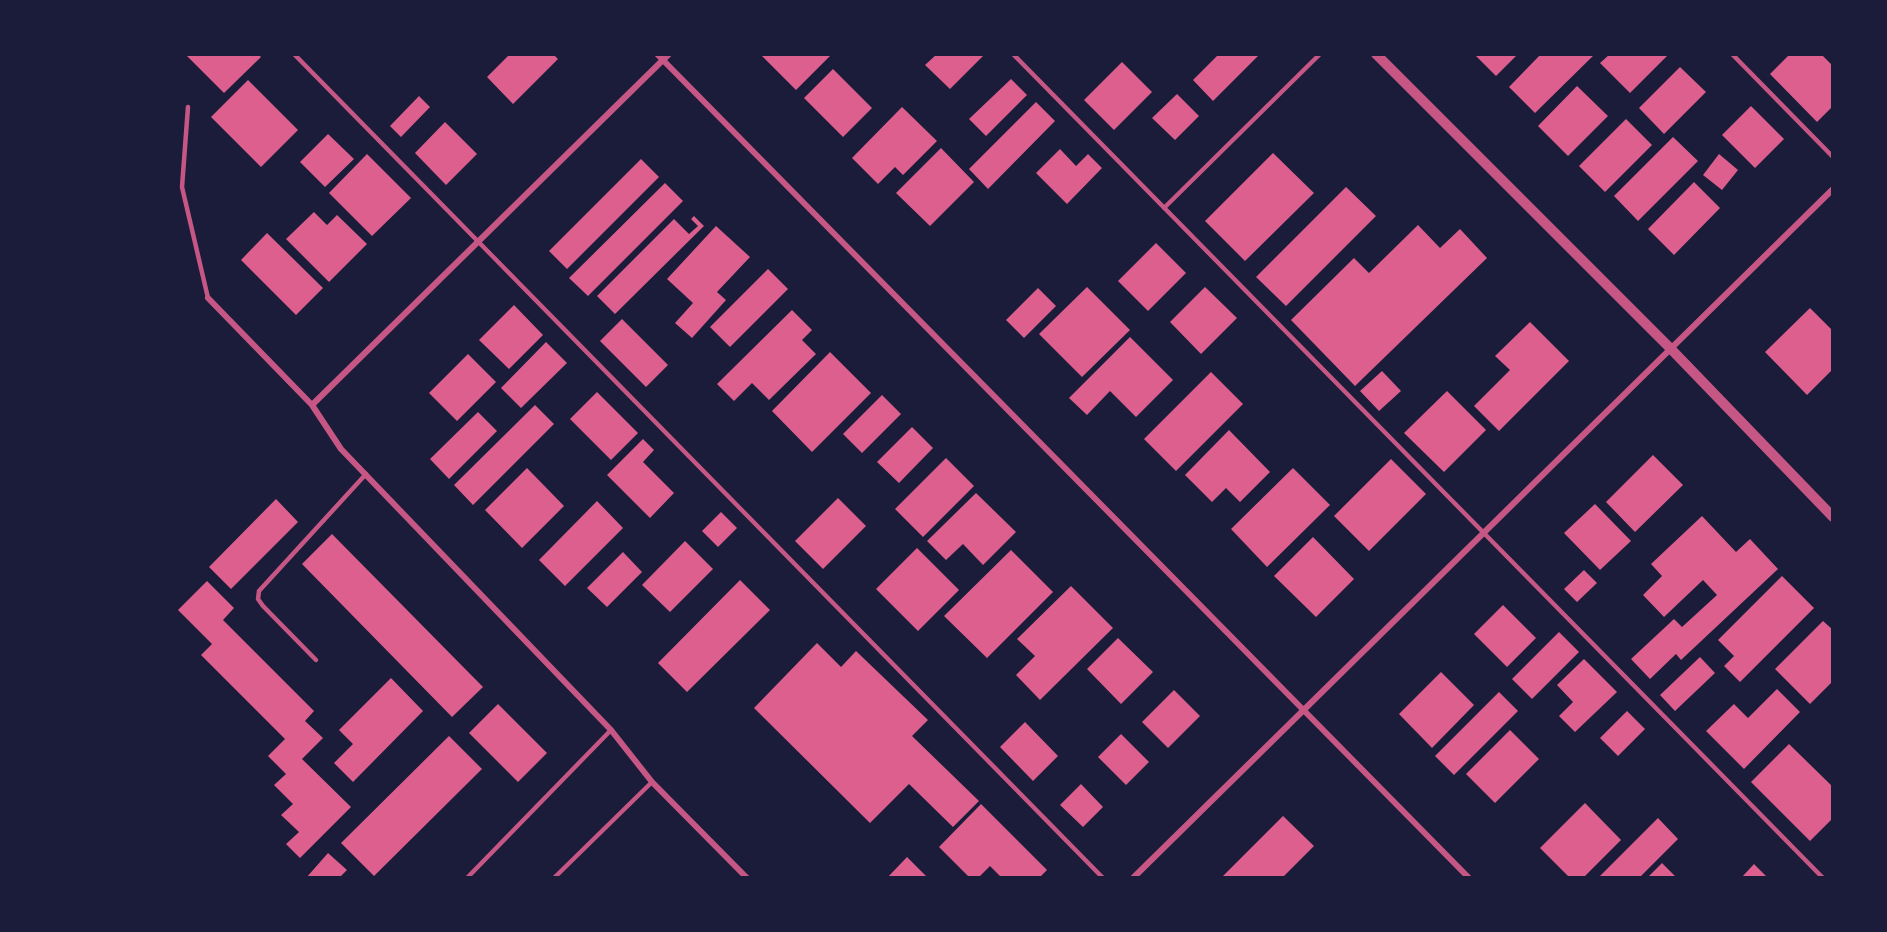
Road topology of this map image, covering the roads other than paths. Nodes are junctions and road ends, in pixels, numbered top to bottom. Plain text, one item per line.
1 (294, 54) edge
2 (657, 54) edge
3 (669, 54) edge
4 (1013, 54) edge
5 (1320, 54) edge
6 (1376, 54) edge
7 (1732, 54) edge
8 (663, 60) junction
9 (188, 107) dead end
10 (1833, 157) edge
11 (1833, 189) edge
12 (1164, 208) junction
13 (478, 241) junction
14 (208, 298) joint
15 (1671, 349) junction
16 (312, 405) junction
17 (366, 474) junction
18 (1833, 517) edge
19 (1484, 533) junction
20 (316, 660) dead end
21 (1304, 710) junction
22 (611, 730) junction
23 (652, 782) junction
24 (467, 878) edge
25 (554, 878) edge
26 (747, 878) edge
27 (1103, 878) edge
28 (1133, 878) edge
29 (1469, 878) edge
30 (1823, 878) edge

1 - 13 lane
2 - 8 street
3 - 8 street
4 - 12 lane
5 - 12 lane
6 - 15 street
7 - 10 lane
8 - 13 street
8 - 21 street
9 - 14 lane
11 - 15 street
12 - 19 lane
13 - 16 street
13 - 27 lane
14 - 16 street
15 - 18 street
15 - 19 street
16 - 17 street
17 - 20 lane
17 - 22 street
19 - 21 street
19 - 30 lane
21 - 28 street
21 - 29 street
22 - 23 street
22 - 24 lane
23 - 25 lane
23 - 26 street

